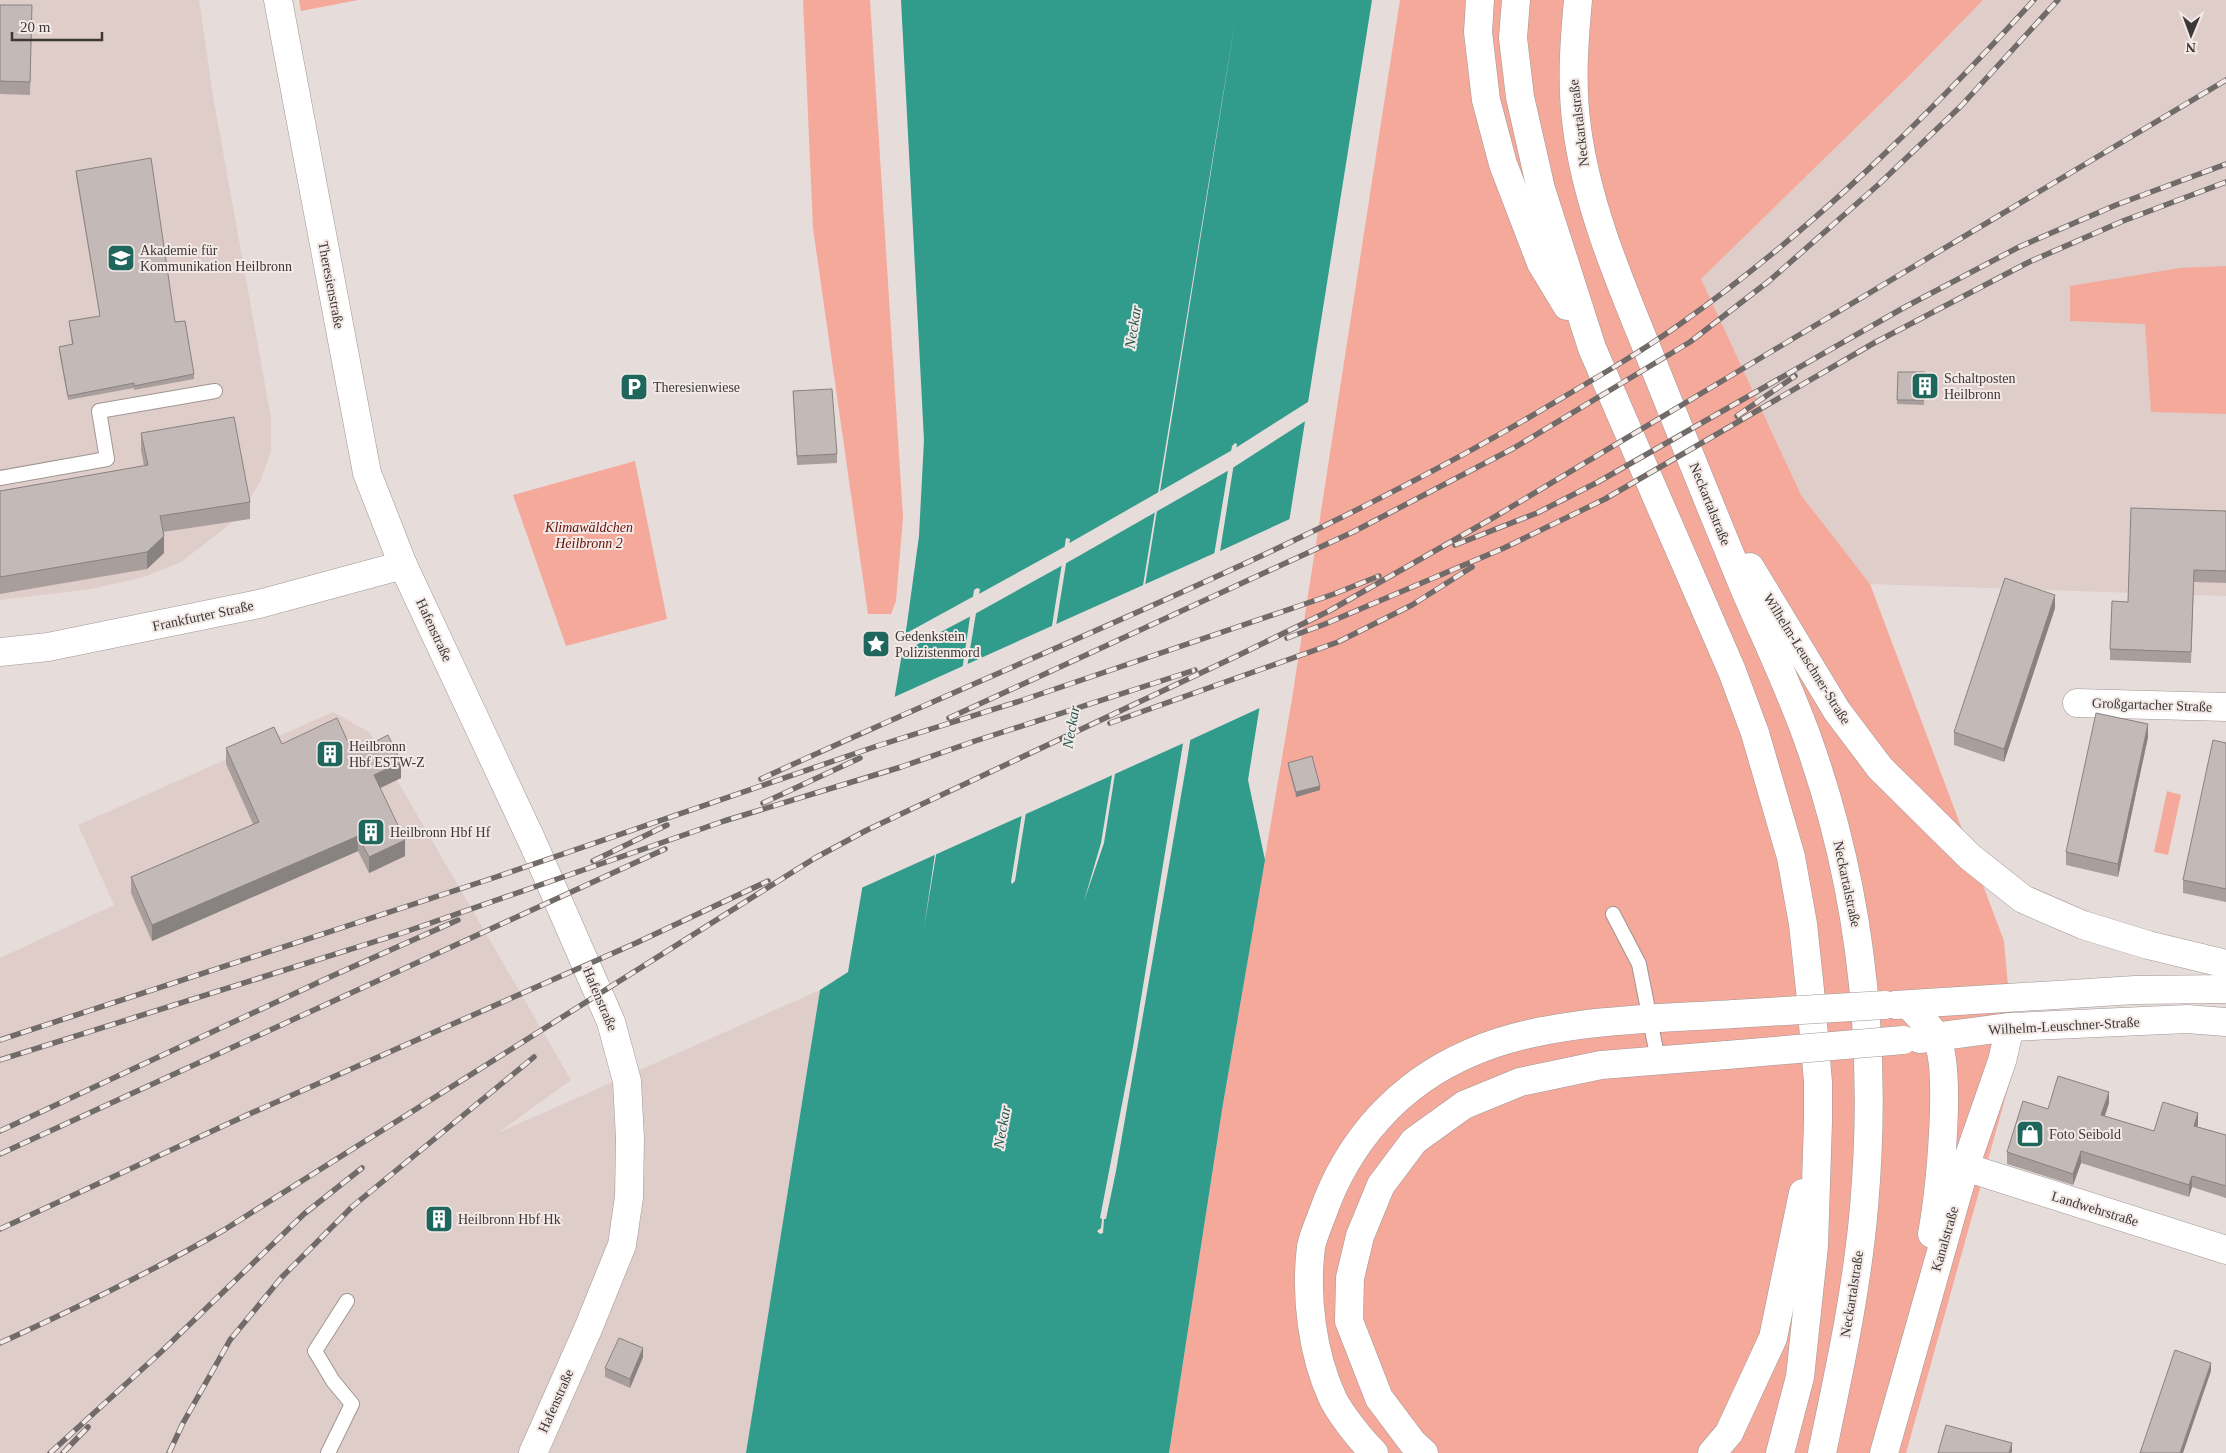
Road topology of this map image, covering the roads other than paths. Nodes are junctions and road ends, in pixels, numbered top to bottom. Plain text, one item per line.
1 (278, 0) edge
2 (1480, 0) edge
3 (1516, 0) edge
4 (1578, 0) edge
5 (1592, 348) junction
6 (216, 390) dead end
7 (0, 478) edge
8 (1711, 508) junction
9 (403, 565) junction
10 (0, 652) edge
11 (2077, 703) dead end
12 (2226, 707) edge
13 (1614, 914) dead end
14 (2226, 964) edge
15 (2226, 989) edge
16 (1897, 1005) junction
17 (1651, 1020) junction
18 (2226, 1022) edge
19 (2010, 1027) junction
20 (1936, 1037) junction
21 (1658, 1060) junction
22 (1818, 1121) junction
23 (1965, 1167) junction
24 (2226, 1250) edge
25 (347, 1301) dead end
26 (1902, 1392) junction
27 (328, 1453) edge
28 (533, 1453) edge
29 (1374, 1453) edge
30 (1424, 1453) edge
31 (1712, 1453) edge
32 (1780, 1453) edge
33 (1822, 1453) edge
34 (1884, 1453) edge

1 - 9 main road, Theresienstraße
2 - 5 main road
3 - 5 main road
4 - 8 main road, Neckartalstraße
5 - 22 main road
6 - 7 lane
8 - 14 main road, Wilhelm-Leuschner-Straße
8 - 33 main road, Neckartalstraße
9 - 10 main road, Frankfurter Straße
9 - 28 main road, Hafenstraße
11 - 12 main road, Großgartacher Straße
13 - 17 lane
15 - 16 main road
16 - 17 main road, bridge
16 - 20 main road
17 - 21 lane
17 - 29 main road
18 - 19 main road, Wilhelm-Leuschner-Straße
19 - 20 main road, Wilhelm-Leuschner-Straße
19 - 23 main road, Kanalstraße
20 - 21 main road, Wilhelm-Leuschner-Straße, bridge
20 - 26 main road
21 - 30 main road
22 - 31 main road
22 - 32 main road
23 - 24 main road, Landwehrstraße
23 - 26 main road, Kanalstraße
25 - 27 lane
26 - 34 main road, Kanalstraße

